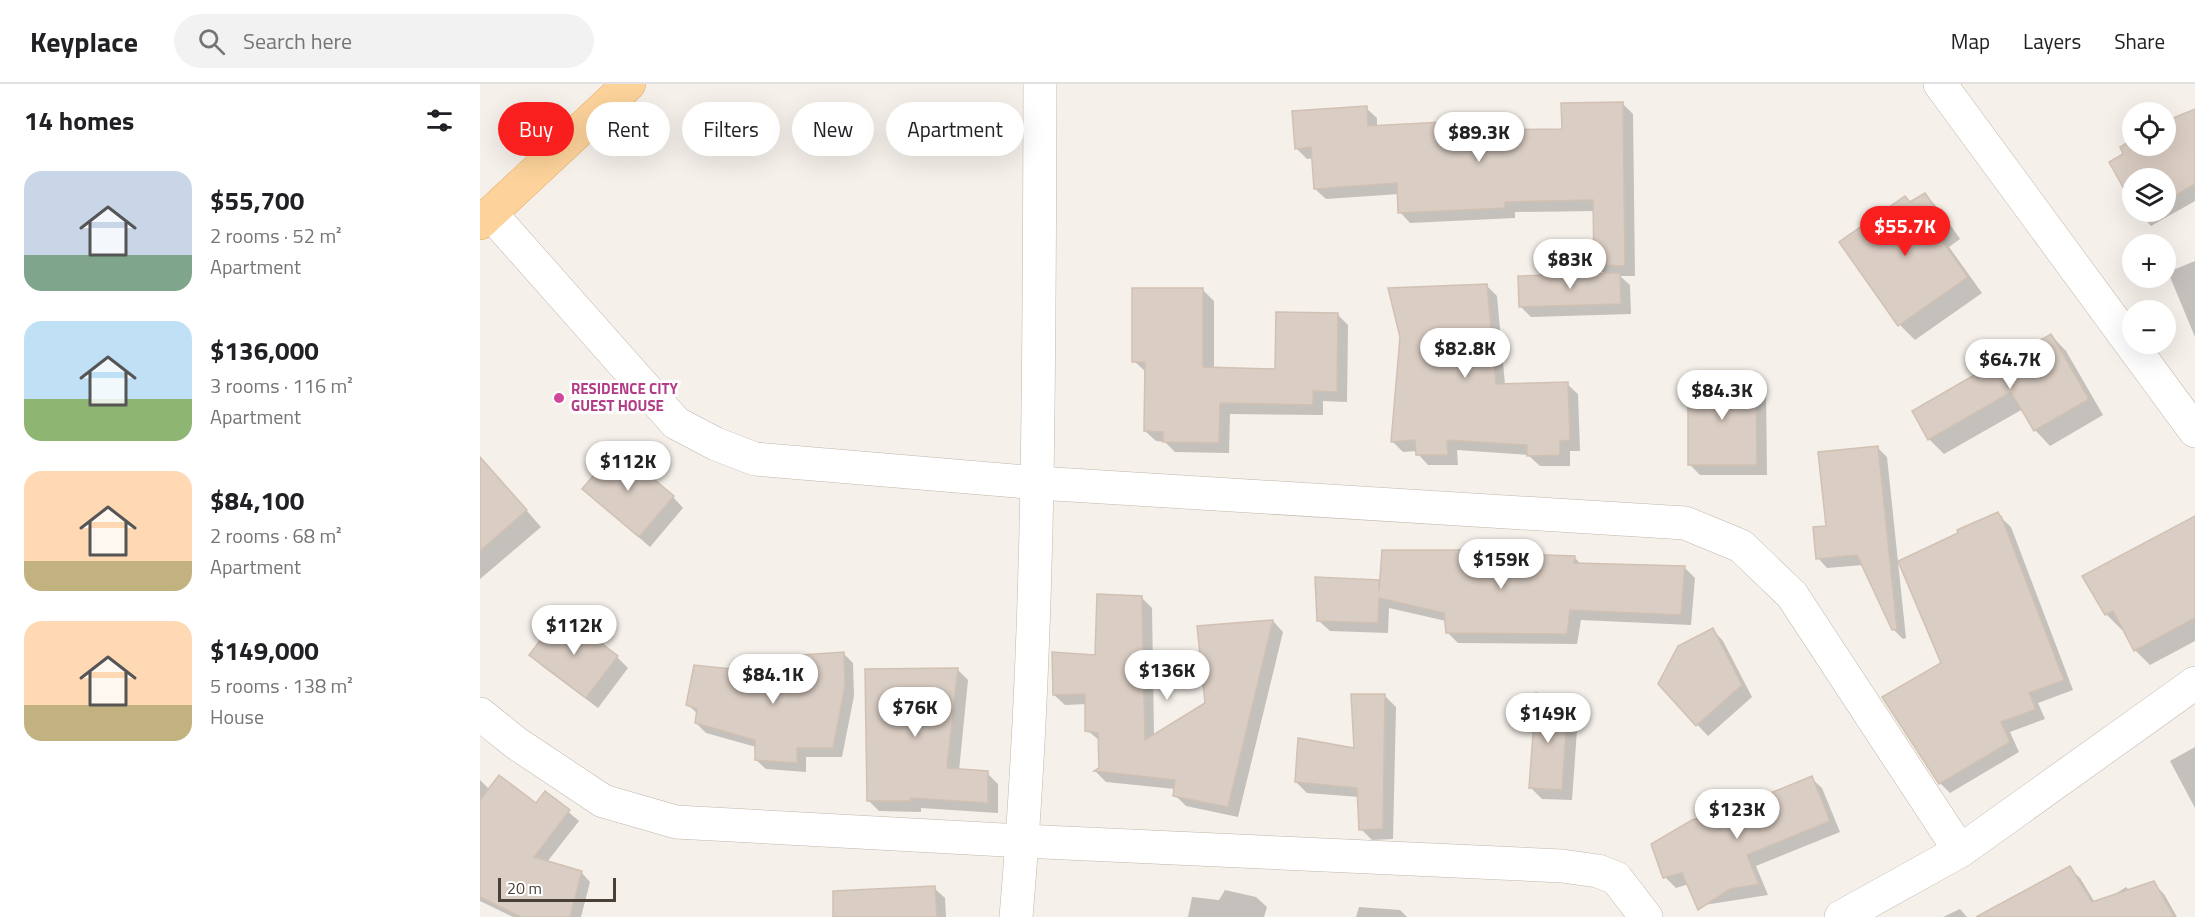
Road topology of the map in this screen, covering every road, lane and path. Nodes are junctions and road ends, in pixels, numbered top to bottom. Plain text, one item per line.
1 (629, 84) edge
2 (1040, 84) edge
3 (1940, 84) edge
4 (485, 218) edge
5 (2195, 431) edge
6 (1038, 483) junction
7 (2195, 684) edge
8 (480, 714) edge
9 (1023, 841) junction
10 (1960, 851) junction
11 (1016, 917) edge
12 (1646, 917) edge
13 (1841, 917) edge

1 - 4 main road
2 - 6 street
3 - 5 street
4 - 6 street
6 - 9 street
6 - 10 street
7 - 10 street
8 - 9 street
9 - 11 street
9 - 12 street
10 - 13 street

